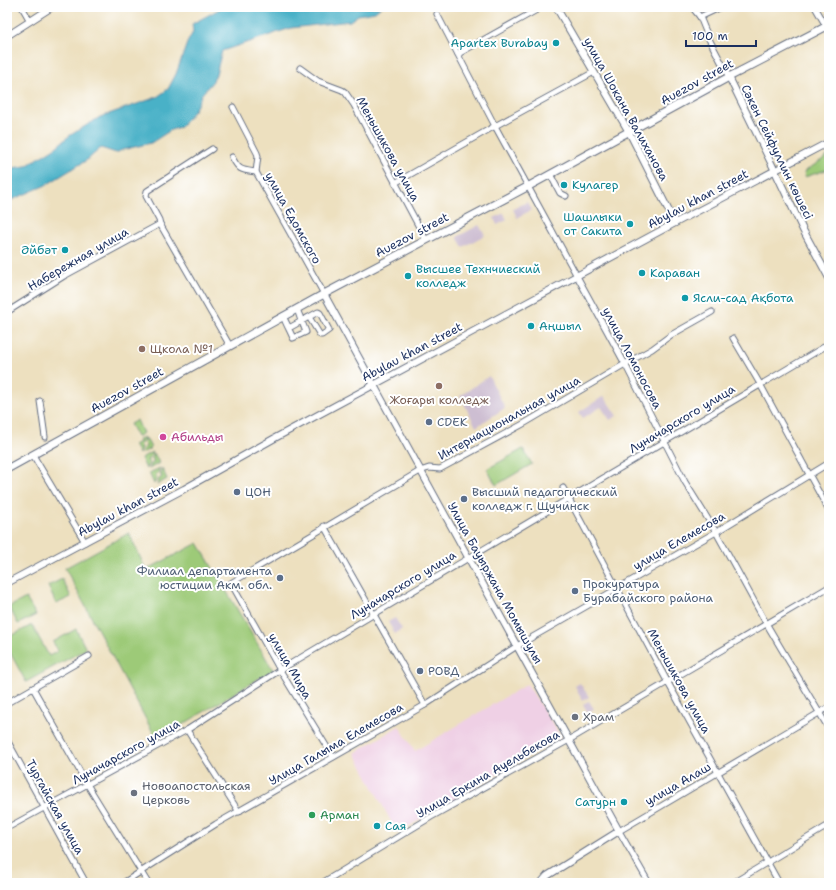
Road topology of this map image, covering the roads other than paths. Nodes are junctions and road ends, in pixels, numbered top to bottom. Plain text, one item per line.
1 (22, 7) edge
2 (52, 7) edge
3 (542, 7) edge
4 (556, 7) edge
5 (692, 7) edge
6 (721, 7) edge
7 (815, 7) edge
8 (437, 14) dead end
9 (700, 17) junction
10 (30, 21) junction
11 (827, 26) edge
12 (7, 36) edge
13 (458, 54) junction
14 (300, 68) dead end
15 (594, 72) junction
16 (729, 77) junction
17 (233, 107) dead end
18 (496, 126) junction
19 (629, 132) junction
20 (829, 142) edge
21 (212, 149) dead end
22 (232, 157) dead end
23 (775, 171) junction
24 (256, 172) junction
25 (550, 174) junction
26 (395, 183) junction
27 (529, 186) junction
28 (566, 196) dead end
29 (675, 223) junction
30 (160, 224) junction
31 (426, 240) junction
32 (577, 276) junction
33 (829, 278) edge
34 (324, 294) junction
35 (297, 309) junction
36 (7, 312) edge
37 (712, 312) dead end
38 (283, 316) junction
39 (309, 317) junction
40 (301, 321) junction
41 (289, 328) junction
42 (733, 338) dead end
43 (829, 344) edge
44 (230, 346) junction
45 (625, 364) junction
46 (760, 384) junction
47 (374, 385) junction
48 (40, 401) dead end
49 (45, 437) dead end
50 (664, 441) junction
51 (34, 455) junction
52 (829, 463) edge
53 (7, 469) edge
54 (420, 471) junction
55 (809, 475) junction
56 (563, 488) dead end
57 (568, 498) junction
58 (829, 511) edge
59 (324, 526) junction
60 (716, 532) junction
61 (85, 542) junction
62 (468, 558) junction
63 (7, 583) edge
64 (231, 583) joint
65 (829, 587) edge
66 (617, 588) junction
67 (374, 614) junction
68 (766, 623) junction
69 (517, 646) junction
70 (89, 656) dead end
71 (280, 670) junction
72 (667, 681) junction
73 (34, 688) junction
74 (7, 703) edge
75 (425, 705) junction
76 (829, 707) edge
77 (820, 713) junction
78 (829, 729) edge
79 (187, 730) junction
80 (7, 740) edge
81 (569, 740) junction
82 (333, 757) junction
83 (718, 773) junction
84 (87, 784) junction
85 (44, 807) junction
86 (239, 812) junction
87 (829, 826) edge
88 (7, 828) edge
89 (619, 832) junction
90 (767, 862) junction
91 (141, 870) junction
92 (86, 883) edge
93 (123, 883) edge
94 (148, 883) edge
95 (322, 883) edge
96 (541, 883) edge
97 (649, 883) edge
98 (733, 883) edge
99 (778, 883) edge

1 - 10 street
2 - 10 street
3 - 13 street
4 - 15 street, улица Шокана Валиханова
5 - 9 street
6 - 9 street
7 - 11 street
8 - 13 street, улица Ломоносова
9 - 16 street
10 - 12 street
11 - 16 main road, Auezov street
13 - 18 street, улица Ломоносова
14 - 26 street, Меньшикова улица
15 - 18 street
15 - 19 street, улица Шокана Валиханова
16 - 19 main road, Auezov street
16 - 23 street, Сәкен Сейфуллин көшесі
17 - 24 street, улица Едомского
18 - 26 street
18 - 27 street, улица Ломоносова
19 - 25 main road, Auezov street
19 - 29 street, улица Шокана Валиханова
20 - 23 street, Abylau khan street
21 - 30 street
22 - 24 street
23 - 29 street, Abylau khan street
23 - 33 street, Сәкен Сейфуллин көшесі
24 - 34 street, улица Едомского
25 - 27 main road, Auezov street
25 - 28 street
26 - 31 street, Меньшикова улица
27 - 31 main road, Auezov street
27 - 32 street, улица Ломоносова
29 - 32 street, Abylau khan street
30 - 36 street, Набережная улица
30 - 44 street
31 - 34 main road, Auezov street
32 - 45 street, улица Ломоносова
32 - 47 street, Abylau khan street
34 - 35 main road, Auezov street
34 - 47 street, Улица Бауыржана Момышулы
35 - 38 main road, Auezov street
35 - 40 street
37 - 45 street, Интернациональная улица
38 - 41 street
38 - 44 main road, Auezov street
39 - 39 street
39 - 40 street
40 - 41 street
40 - 41 street
42 - 46 street
43 - 46 street, Луначарского улица
44 - 51 main road, Auezov street
45 - 50 street, улица Ломоносова
45 - 54 street, Интернациональная улица
46 - 50 street, Луначарского улица
46 - 55 street
47 - 54 street, Улица Бауыржана Момышулы
47 - 61 street, Abylau khan street
48 - 49 street
50 - 57 street, Луначарского улица
50 - 60 street, улица Ломоносова
51 - 53 main road, Auezov street
51 - 61 street
52 - 55 street, улица Елемесова
54 - 59 street, Интернациональная улица
54 - 62 street, Улица Бауыржана Момышулы
55 - 58 street
55 - 60 street, улица Елемесова
56 - 57 street, Меньшикова улица
57 - 62 street, Луначарского улица
57 - 66 street, Меньшикова улица
59 - 64 street, Интернациональная улица
59 - 67 street
60 - 66 street, улица Елемесова
60 - 68 street, улица Ломоносова
61 - 63 street, Abylau khan street
62 - 67 street, Луначарского улица
62 - 69 street, Улица Бауыржана Момышулы
64 - 71 street, улица Мира
65 - 68 street, Улица Еркина Ауельбекова
66 - 69 street, улица Елемесова
66 - 72 street, Меньшикова улица
67 - 71 street, Луначарского улица
67 - 75 street
68 - 72 street, Улица Еркина Ауельбекова
68 - 77 street, улица Ломоносова
69 - 75 street, Улица Галыма Елемесова
69 - 81 street, Улица Бауыржана Момышулы
70 - 73 street
71 - 79 street, Луначарского улица
71 - 82 street, улица Мира
72 - 81 street, Улица Еркина Ауельбекова
72 - 83 street, Меньшикова улица
73 - 74 street
73 - 84 street
75 - 82 street, Улица Галыма Елемесова
76 - 77 street, улица Алаш
77 - 78 street, улица Ломоносова
77 - 83 street, улица Алаш
79 - 84 street, Луначарского улица
79 - 86 street
80 - 85 street, Тургайская улица
81 - 89 street, Улица Бауыржана Момышулы
81 - 95 street, Улица Еркина Ауельбекова
82 - 86 street, Улица Галыма Елемесова
83 - 89 street, улица Алаш
83 - 90 street, Меньшикова улица
84 - 85 street, Луначарского улица
84 - 91 street
85 - 88 street, Луначарского улица
85 - 92 street, Тургайская улица
86 - 91 street, Улица Галыма Елемесова
87 - 90 street
89 - 96 street, улица Алаш
89 - 97 street, Улица Бауыржана Момышулы
90 - 98 street
90 - 99 street, Меньшикова улица
91 - 93 street, Улица Галыма Елемесова
91 - 94 street

